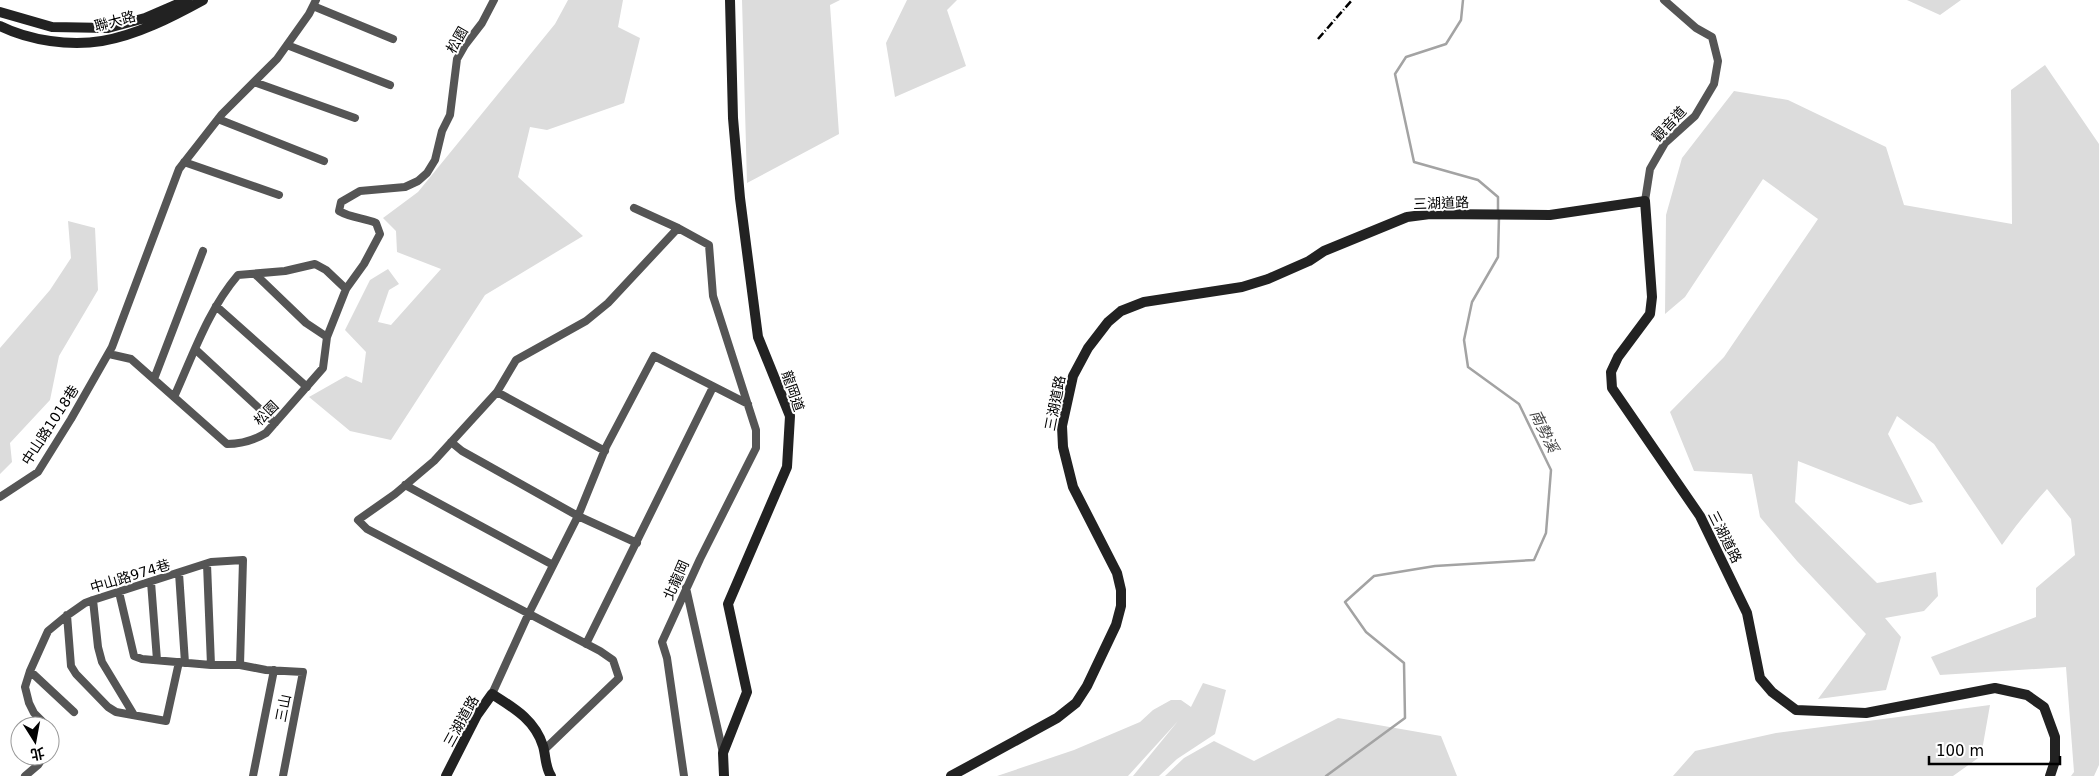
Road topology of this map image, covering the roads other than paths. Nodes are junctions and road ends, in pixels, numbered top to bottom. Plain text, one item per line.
1 (187, 0) edge
2 (203, 0) edge
3 (494, 0) edge
4 (730, 0) edge
5 (1664, 0) edge
6 (315, 3) edge
7 (0, 12) edge
8 (0, 26) edge
9 (393, 39) dead end
10 (287, 45) junction
11 (254, 82) junction
12 (390, 85) dead end
13 (354, 118) dead end
14 (218, 119) junction
15 (324, 161) dead end
16 (184, 162) junction
17 (279, 195) dead end
18 (1645, 201) junction
19 (634, 208) dead end
20 (678, 228) junction
21 (203, 251) dead end
22 (256, 275) junction
23 (346, 289) junction
24 (216, 306) junction
25 (327, 337) junction
26 (195, 349) junction
27 (108, 354) junction
28 (154, 379) junction
29 (307, 387) junction
30 (713, 387) junction
31 (497, 392) junction
32 (174, 397) junction
33 (748, 404) junction
34 (275, 423) junction
35 (452, 442) junction
36 (605, 451) junction
37 (406, 485) junction
38 (0, 497) edge
39 (578, 516) junction
40 (636, 543) junction
41 (207, 564) junction
42 (553, 565) junction
43 (179, 574) junction
44 (152, 582) junction
45 (686, 588) junction
46 (119, 592) junction
47 (92, 600) junction
48 (528, 614) junction
49 (67, 615) junction
50 (586, 644) junction
51 (157, 660) junction
52 (182, 662) junction
53 (211, 665) junction
54 (240, 665) junction
55 (274, 670) junction
56 (30, 671) junction
57 (492, 694) junction
58 (74, 712) dead end
59 (134, 715) junction
60 (37, 716) edge
61 (544, 750) junction
62 (724, 753) junction
63 (37, 766) edge
64 (25, 776) edge
65 (253, 776) edge
66 (283, 776) edge
67 (446, 776) edge
68 (551, 776) edge
69 (684, 776) edge
70 (724, 776) edge
71 (951, 776) edge
72 (2050, 776) edge

1 - 7 street, 聯大路
2 - 8 street, 聯大路
3 - 23 street, 松園
4 - 62 street, 龍岡道
5 - 18 street, 觀音道
6 - 9 street
6 - 10 street
10 - 11 street
10 - 12 street
11 - 13 street
11 - 14 street
14 - 15 street
14 - 16 street
16 - 17 street
16 - 27 street
18 - 71 street, 三湖道路
18 - 72 street, 三湖道路
19 - 20 street, 北龍岡
20 - 31 street
20 - 33 street, 北龍岡
21 - 28 street
22 - 23 street
22 - 24 street
22 - 25 street
23 - 25 street, 松園
24 - 26 street
24 - 29 street
25 - 29 street, 松園
26 - 32 street
26 - 34 street
27 - 28 street, 松園
27 - 38 street, 中山路1018巷
28 - 32 street, 松園
29 - 34 street, 松園
30 - 33 street
30 - 36 street
30 - 40 street
31 - 35 street
31 - 36 street
32 - 34 street, 松園
33 - 45 street, 北龍岡
35 - 37 street
35 - 39 street
36 - 39 street
37 - 42 street
37 - 48 street
39 - 40 street
39 - 42 street
40 - 50 street
41 - 43 street, 中山路974巷
41 - 53 street
41 - 54 street, 中山路974巷
42 - 48 street
43 - 44 street, 中山路974巷
43 - 52 street
44 - 46 street, 中山路974巷
44 - 51 street
45 - 62 street
45 - 69 street, 北龍岡
46 - 47 street, 中山路974巷
46 - 51 street, 三山
47 - 49 street, 中山路974巷
47 - 59 street
48 - 50 street
48 - 57 street
49 - 56 street, 中山路974巷
49 - 59 street
50 - 61 street
51 - 52 street, 三山
52 - 53 street, 三山
52 - 59 street
53 - 54 street, 三山
54 - 55 street, 三山
55 - 65 street, 三山
55 - 66 street, 三山
56 - 58 street
56 - 60 street, 中山路974巷
57 - 61 street, 三湖道路
57 - 67 street, 三湖道路
61 - 68 street, 三湖道路
62 - 70 street, 龍岡道
63 - 64 street

